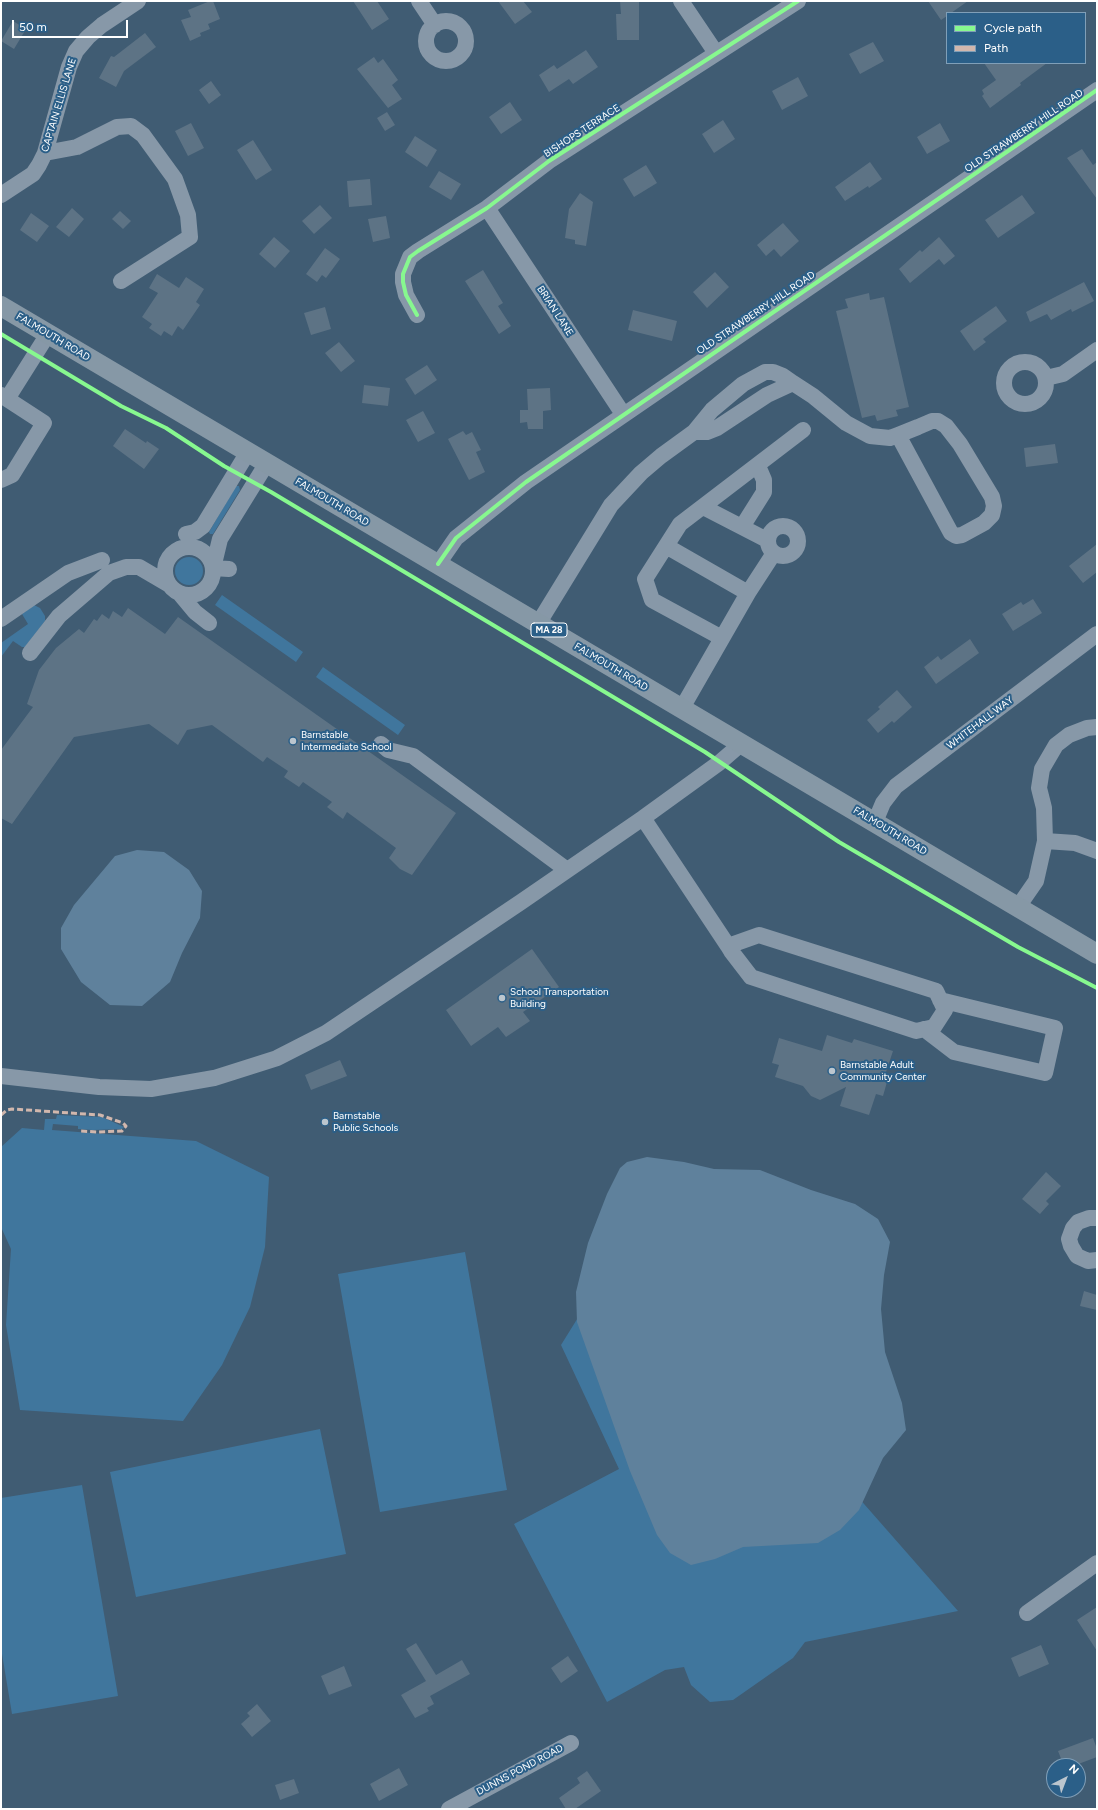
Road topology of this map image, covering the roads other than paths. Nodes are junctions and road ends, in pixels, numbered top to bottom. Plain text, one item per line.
1 (138, 1) edge
2 (419, 1) edge
3 (681, 1) edge
4 (798, 1) edge
5 (435, 25) dead end
6 (716, 54) junction
7 (1096, 93) edge
8 (45, 153) junction
9 (1, 195) edge
10 (487, 208) junction
11 (121, 282) dead end
12 (1, 306) edge
13 (417, 315) dead end
14 (48, 334) junction
15 (1097, 350) edge
16 (1046, 378) dead end
17 (793, 383) junction
18 (4, 397) edge
19 (623, 414) junction
20 (803, 430) dead end
21 (694, 432) junction
22 (898, 435) junction
23 (248, 452) junction
24 (267, 463) junction
25 (758, 466) junction
26 (1, 480) edge
27 (703, 507) junction
28 (742, 527) junction
29 (666, 546) junction
30 (176, 550) junction
31 (102, 560) dead end
32 (438, 564) junction
33 (221, 568) junction
34 (174, 589) junction
35 (748, 593) junction
36 (1, 619) edge
37 (209, 623) dead end
38 (538, 624) junction
39 (1097, 634) edge
40 (722, 638) junction
41 (30, 652) dead end
42 (682, 708) junction
43 (1097, 727) edge
44 (381, 744) dead end
45 (741, 744) junction
46 (643, 818) junction
47 (874, 822) junction
48 (1046, 841) junction
49 (1097, 850) edge
50 (567, 870) junction
51 (1018, 907) junction
52 (728, 946) junction
53 (1097, 954) edge
54 (940, 1000) junction
55 (924, 1029) junction
56 (1, 1076) edge
57 (1097, 1218) edge
58 (1097, 1260) edge
59 (1097, 1563) edge
60 (1027, 1613) dead end
61 (570, 1743) dead end
62 (449, 1809) edge

1 - 8 street, CAPTAIN ELLIS LANE
2 - 5 street
3 - 6 street
4 - 6 street, BISHOPS TERRACE
6 - 10 street, BISHOPS TERRACE
7 - 19 street, OLD STRAWBERRY HILL ROAD
8 - 9 street, CAPTAIN ELLIS LANE
8 - 11 street
10 - 13 street, BISHOPS TERRACE
10 - 19 street, BRIAN LANE
12 - 14 main road, FALMOUTH ROAD / MA 28
14 - 18 street
14 - 23 main road, FALMOUTH ROAD / MA 28
15 - 16 street
17 - 21 street
17 - 21 street
17 - 22 street
18 - 26 street
19 - 32 street, OLD STRAWBERRY HILL ROAD
20 - 25 street
21 - 38 street
22 - 22 street
23 - 24 main road, FALMOUTH ROAD / MA 28
23 - 30 street
24 - 32 main road, FALMOUTH ROAD / MA 28
24 - 33 street
25 - 27 street
25 - 28 street
27 - 28 street
27 - 29 street
28 - 35 street
29 - 35 street
29 - 40 street
30 - 33 street
30 - 34 street
31 - 36 street
32 - 38 main road, FALMOUTH ROAD / MA 28
33 - 34 street
34 - 37 street
34 - 41 street
35 - 40 street
38 - 42 main road, FALMOUTH ROAD / MA 28
39 - 47 street, WHITEHALL WAY
40 - 42 street
42 - 45 main road, FALMOUTH ROAD / MA 28
43 - 48 street
44 - 50 street
45 - 46 street
45 - 47 main road, FALMOUTH ROAD / MA 28
46 - 50 street
46 - 52 street
47 - 51 main road, FALMOUTH ROAD / MA 28
48 - 49 street
48 - 51 street
50 - 56 street
51 - 53 main road, FALMOUTH ROAD / MA 28
52 - 54 street
52 - 55 street
54 - 55 street
54 - 55 street
57 - 58 street
59 - 60 street
61 - 62 street, DUNNS POND ROAD

